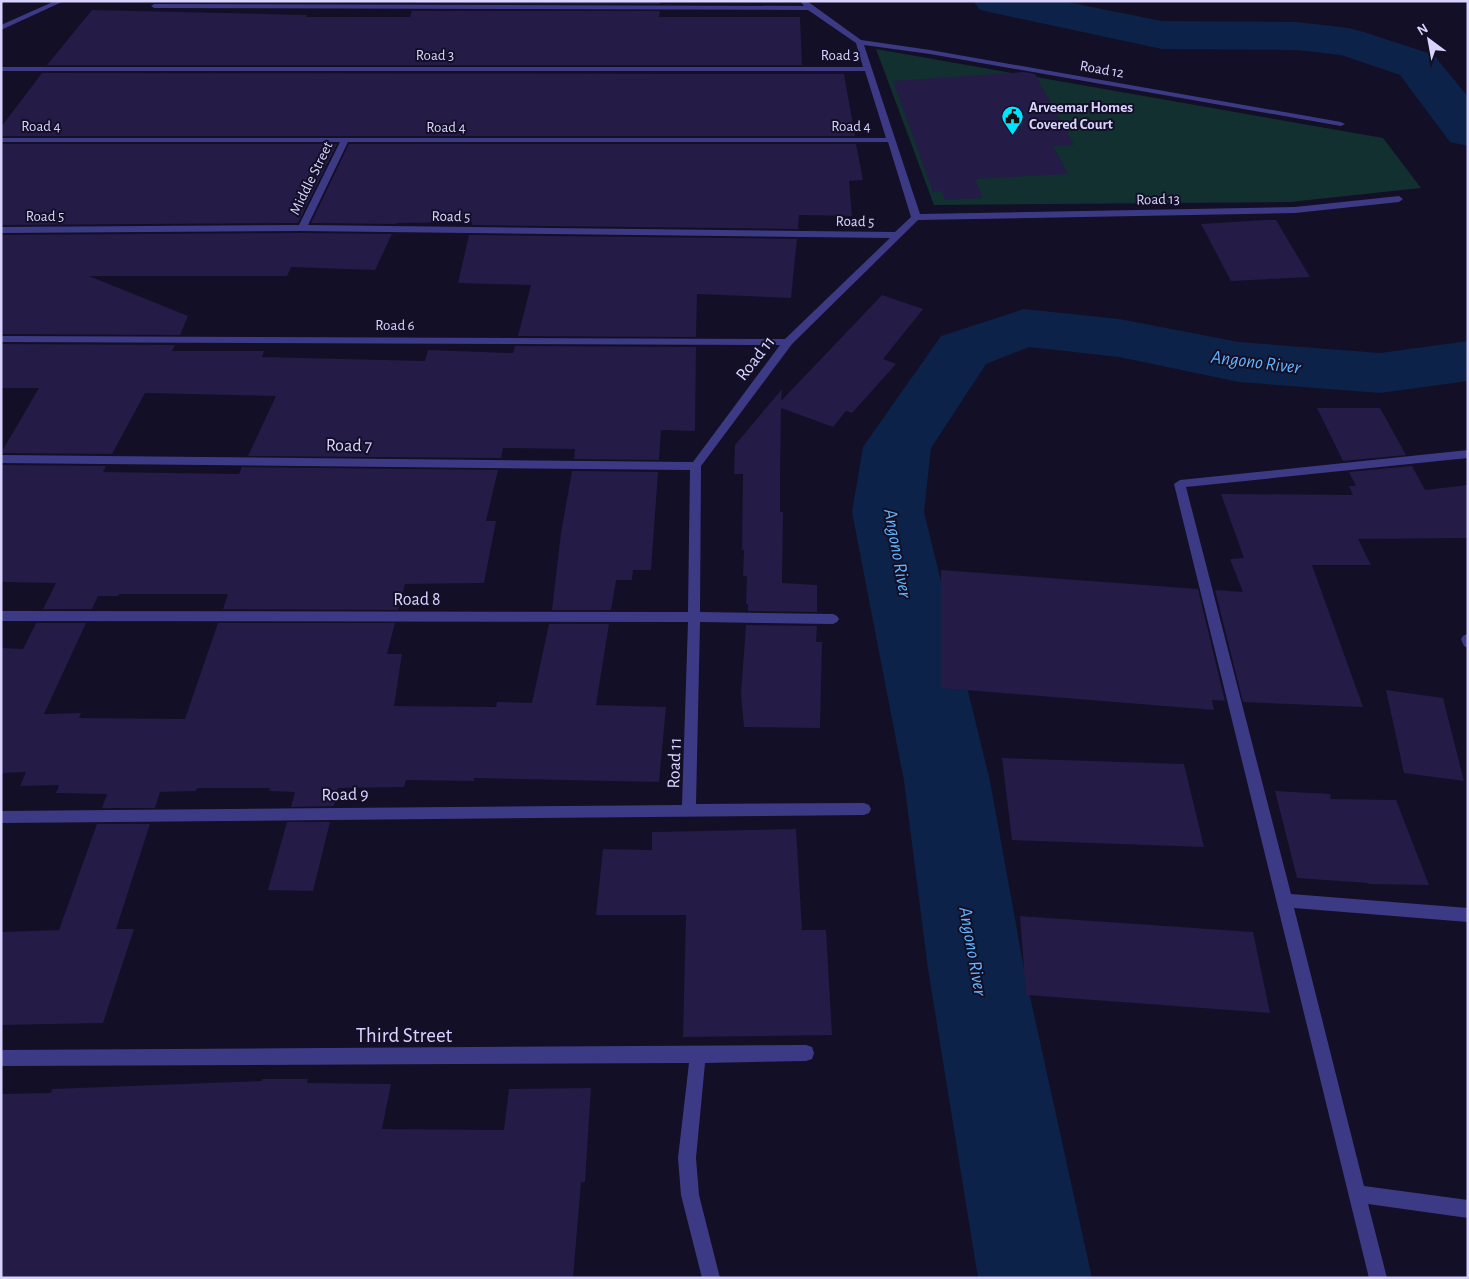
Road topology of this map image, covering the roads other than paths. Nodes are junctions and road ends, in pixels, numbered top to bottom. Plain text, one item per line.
1 (61, 1) edge
2 (226, 4) edge
3 (807, 5) edge
4 (154, 6) dead end
5 (1, 28) edge
6 (859, 42) junction
7 (1, 69) edge
8 (868, 69) junction
9 (1341, 124) dead end
10 (1, 140) edge
11 (345, 140) junction
12 (891, 140) junction
13 (1399, 199) dead end
14 (916, 217) junction
15 (302, 228) junction
16 (1, 230) edge
17 (900, 235) junction
18 (1, 339) edge
19 (788, 342) junction
20 (1468, 454) edge
21 (1, 459) edge
22 (696, 466) junction
23 (1, 616) edge
24 (694, 617) junction
25 (834, 619) dead end
26 (688, 809) junction
27 (864, 809) dead end
28 (1, 817) edge
29 (1285, 900) junction
30 (1468, 915) edge
31 (806, 1053) dead end
32 (698, 1055) junction
33 (1, 1058) edge
34 (1358, 1194) junction
35 (1468, 1208) edge
36 (711, 1278) edge
37 (1378, 1278) edge

1 - 5 street
2 - 3 street
2 - 4 street
3 - 6 street
6 - 8 street
6 - 9 street, Road 12
7 - 8 street, Road 3
8 - 12 street
10 - 11 street, Road 4
11 - 12 street, Road 4
11 - 15 street, Middle Street
12 - 14 street
13 - 14 street, Road 13
14 - 17 street, Road 11
15 - 16 street, Road 5
15 - 17 street, Road 5
17 - 19 street, Road 11
18 - 19 street, Road 6
19 - 22 street, Road 11
20 - 29 street
21 - 22 street, Road 7
22 - 24 street, Road 11
23 - 24 street, Road 8
24 - 25 street, Road 8
24 - 26 street, Road 11
26 - 27 street, Road 9
26 - 28 street, Road 9
29 - 30 street
29 - 34 street
31 - 32 street, Third Street
32 - 33 street, Third Street
32 - 36 street
34 - 35 street
34 - 37 street

